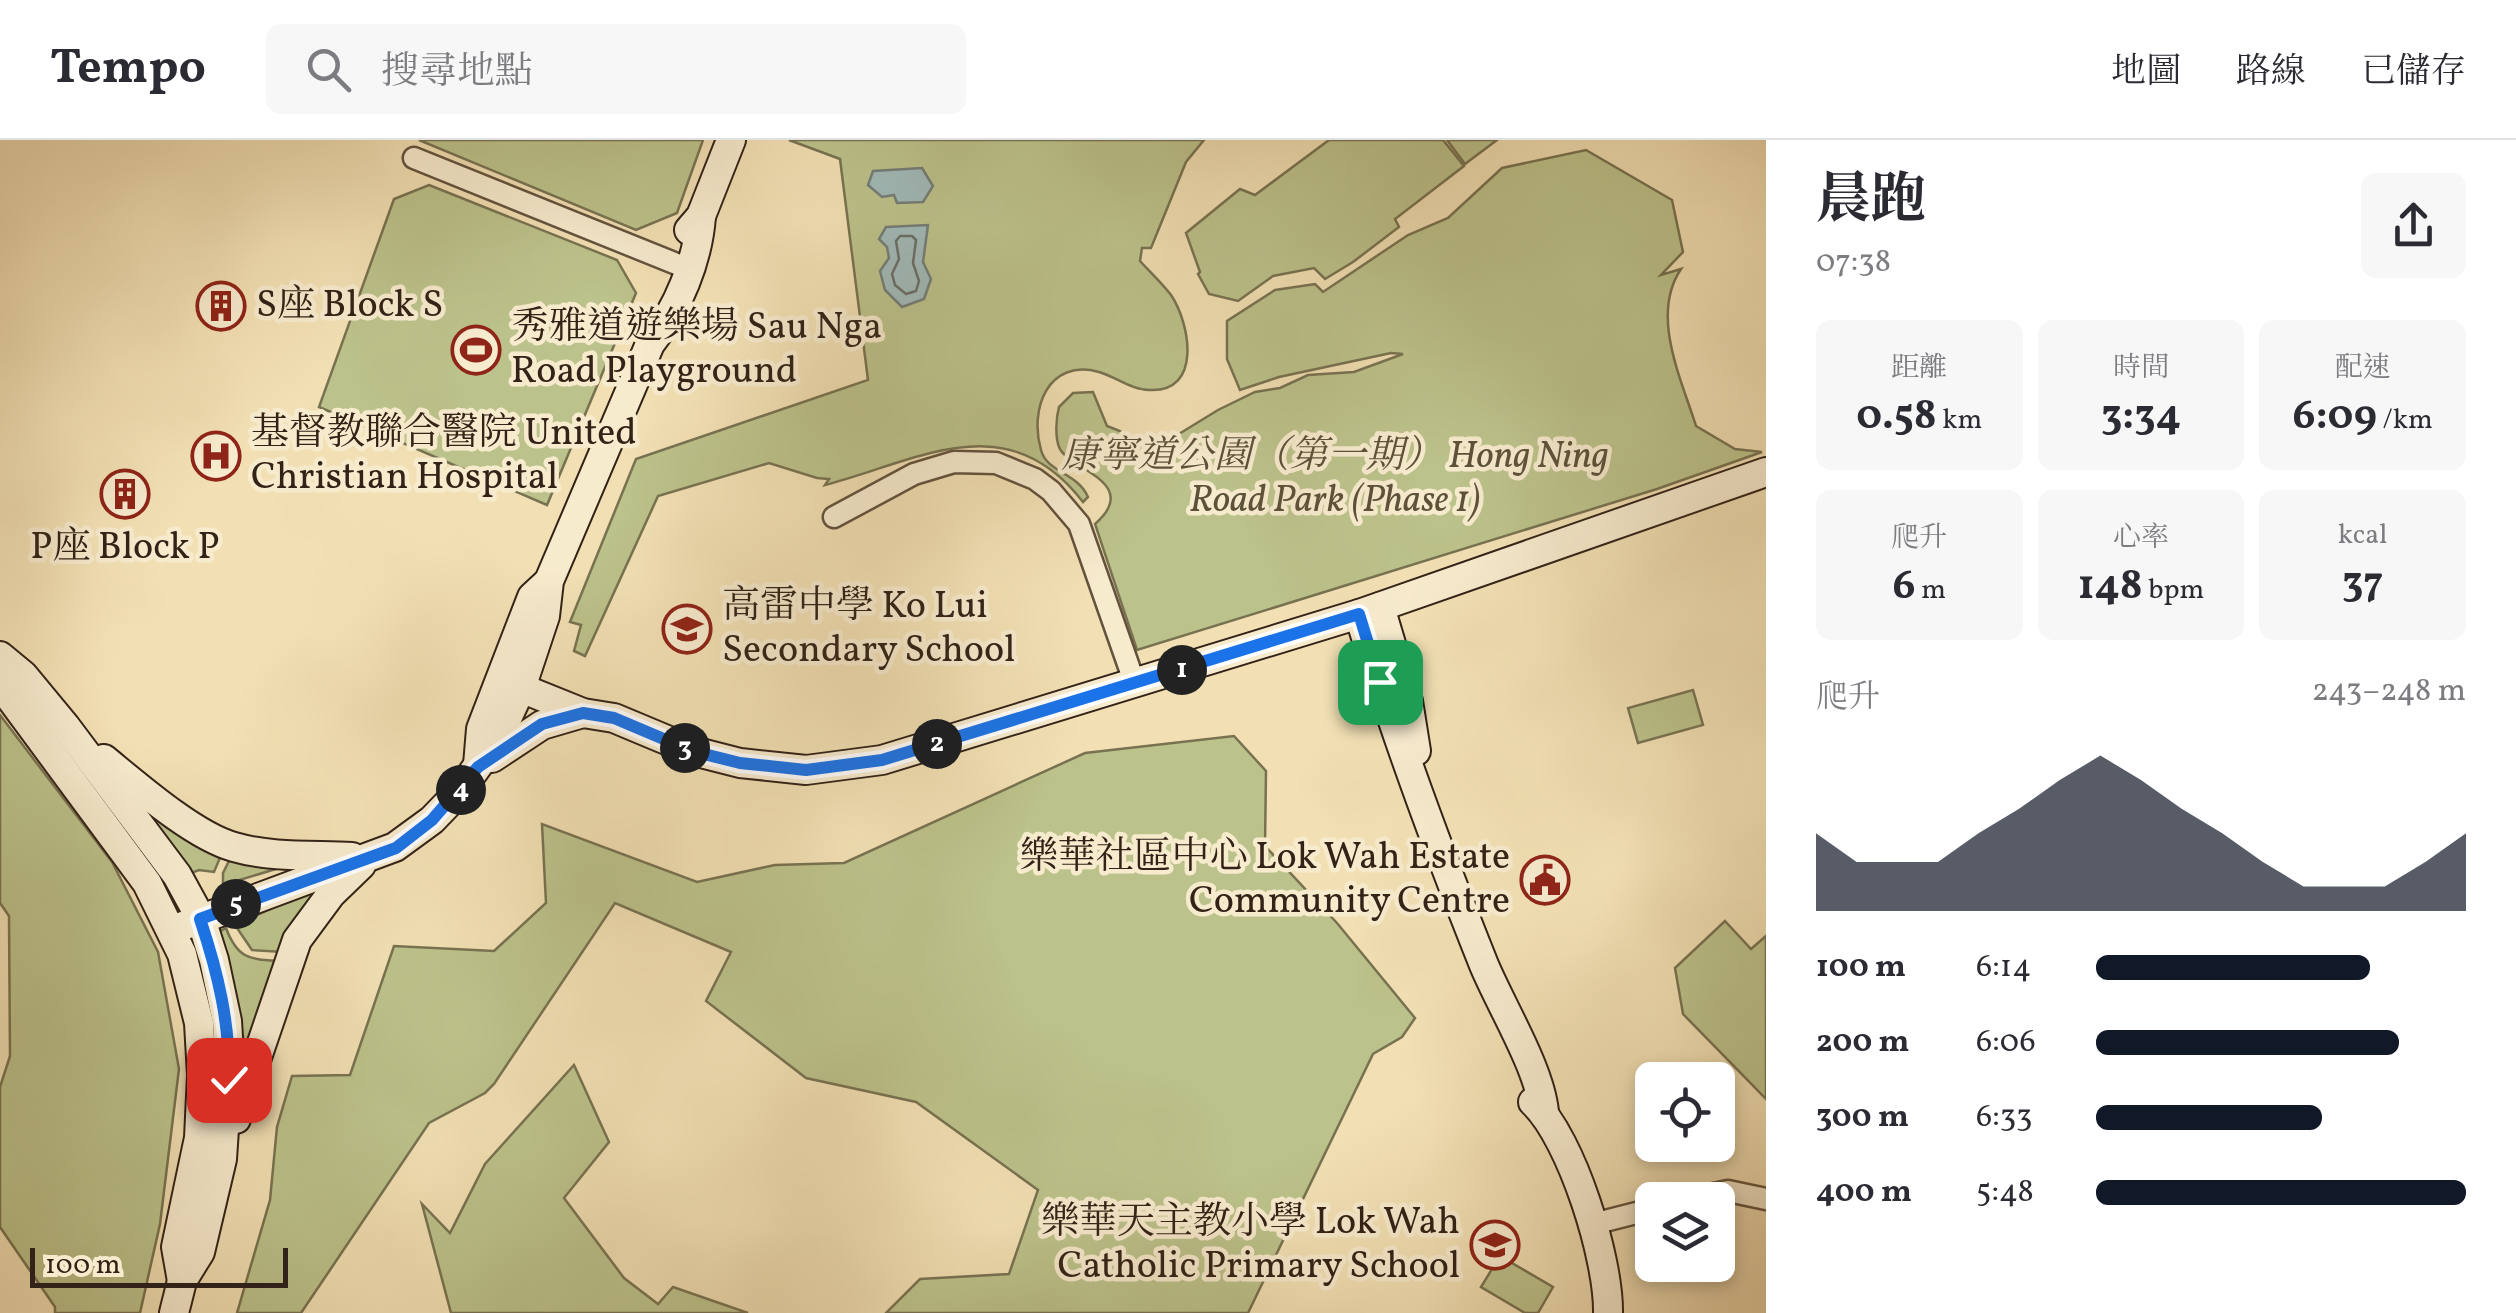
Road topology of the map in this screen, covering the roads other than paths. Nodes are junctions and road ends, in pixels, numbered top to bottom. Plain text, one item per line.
1 (731, 140) edge
2 (414, 158) dead end
3 (681, 266) junction
4 (1766, 472) edge
5 (834, 517) dead end
6 (1369, 610) junction
7 (0, 656) edge
8 (514, 675) junction
9 (0, 684) edge
10 (1136, 684) junction
11 (583, 713) junction
12 (614, 718) junction
13 (66, 726) junction
14 (478, 767) junction
15 (369, 858) junction
16 (200, 919) junction
17 (172, 930) junction
18 (222, 1159) junction
19 (1735, 1192) edge
20 (1766, 1199) edge
21 (1635, 1213) edge
22 (1593, 1224) junction
23 (182, 1281) junction
24 (174, 1313) edge
25 (1608, 1313) edge

1 - 3 main road
2 - 3 street
3 - 8 main road
4 - 6 main road
5 - 10 street
6 - 10 main road
6 - 22 main road
7 - 13 main road
8 - 11 main road
8 - 12 main road
8 - 14 main road
9 - 17 main road
10 - 12 main road
11 - 12 main road
11 - 14 main road
13 - 15 main road
13 - 16 main road
14 - 15 main road
15 - 16 main road
15 - 18 main road
16 - 17 main road
16 - 18 main road
17 - 23 main road
18 - 23 main road
19 - 20 street
21 - 22 street
22 - 25 main road
23 - 24 main road

